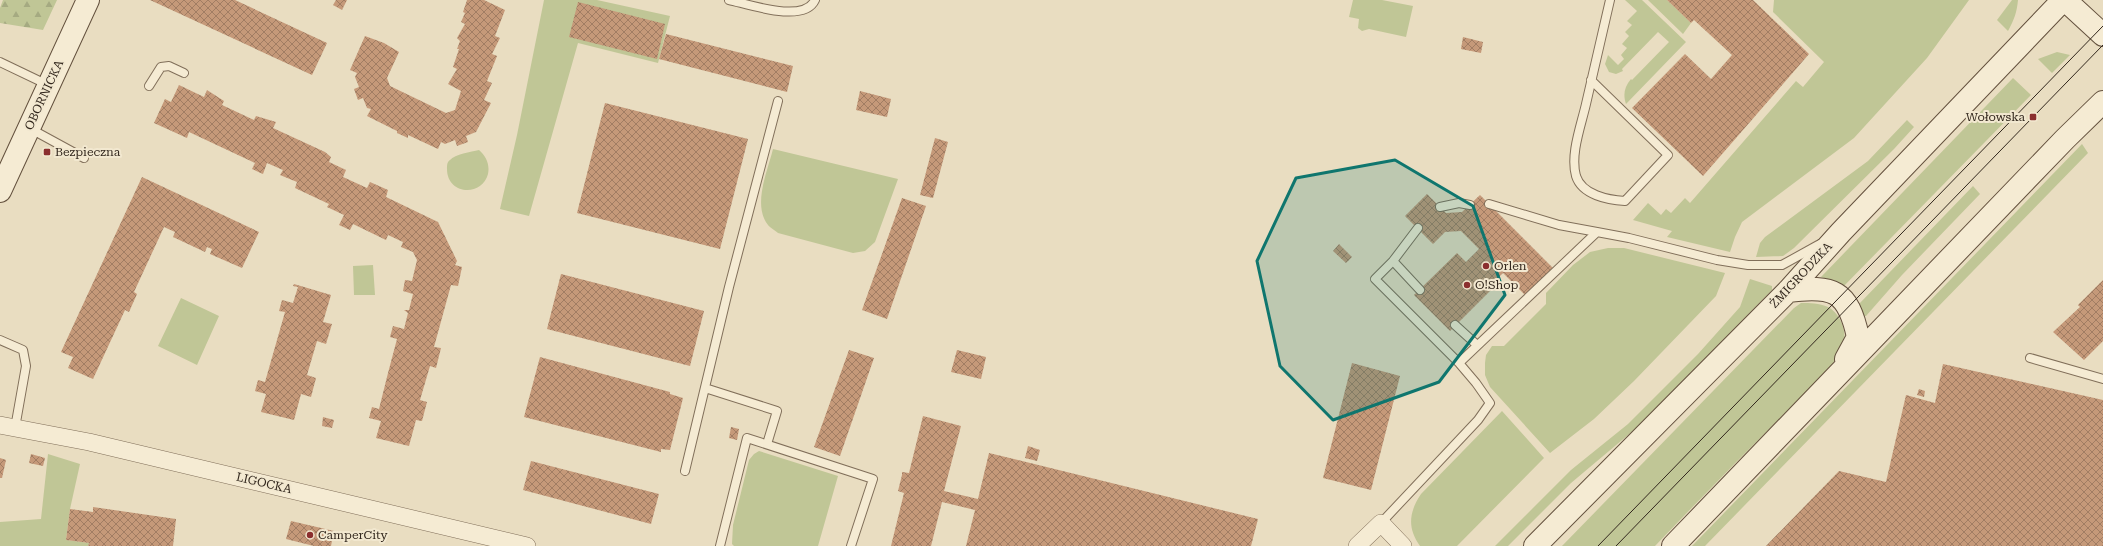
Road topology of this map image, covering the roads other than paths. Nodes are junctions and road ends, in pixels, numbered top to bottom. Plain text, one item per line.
1 (88, 0) edge
2 (728, 0) edge
3 (815, 0) edge
4 (1610, 0) edge
5 (2064, 0) edge
6 (2103, 35) edge
7 (0, 62) edge
8 (184, 73) dead end
9 (1592, 80) junction
10 (48, 85) junction
11 (149, 86) dead end
12 (778, 101) dead end
13 (2103, 102) edge
14 (29, 127) junction
15 (84, 158) dead end
16 (0, 191) edge
17 (1489, 204) dead end
18 (1470, 205) dead end
19 (1440, 207) dead end
20 (1418, 228) dead end
21 (1597, 232) junction
22 (1841, 232) junction
23 (1393, 261) junction
24 (1420, 290) dead end
25 (1788, 291) junction
26 (1455, 325) dead end
27 (0, 340) edge
28 (1477, 345) junction
29 (2030, 358) dead end
30 (1459, 363) junction
31 (1838, 374) junction
32 (2103, 379) edge
33 (705, 388) junction
34 (8, 426) edge
35 (768, 444) junction
36 (685, 471) dead end
37 (1381, 523) junction
38 (1535, 545) edge
39 (527, 546) edge
40 (720, 546) edge
41 (851, 546) edge
42 (1357, 546) edge
43 (1403, 546) edge
44 (1673, 546) edge

1 - 10 main road, OBORNICKA
2 - 3 lane
4 - 9 lane
5 - 6 main road
5 - 22 main road, ŻMIGRODZKA
7 - 10 lane
8 - 11 lane
9 - 9 lane
10 - 14 main road, OBORNICKA
12 - 33 lane
13 - 31 main road
14 - 15 lane
14 - 16 main road, OBORNICKA
17 - 21 lane
18 - 19 lane
20 - 23 lane
21 - 22 lane
21 - 28 lane
22 - 25 main road, ŻMIGRODZKA
23 - 24 lane
23 - 30 lane
25 - 31 main road
25 - 38 main road, ŻMIGRODZKA
26 - 28 lane
27 - 34 lane
28 - 30 lane
29 - 32 lane
30 - 37 lane
31 - 44 main road
33 - 35 lane
33 - 36 lane
34 - 39 street, LIGOCKA
35 - 40 lane
35 - 41 lane
37 - 42 street
37 - 43 street

